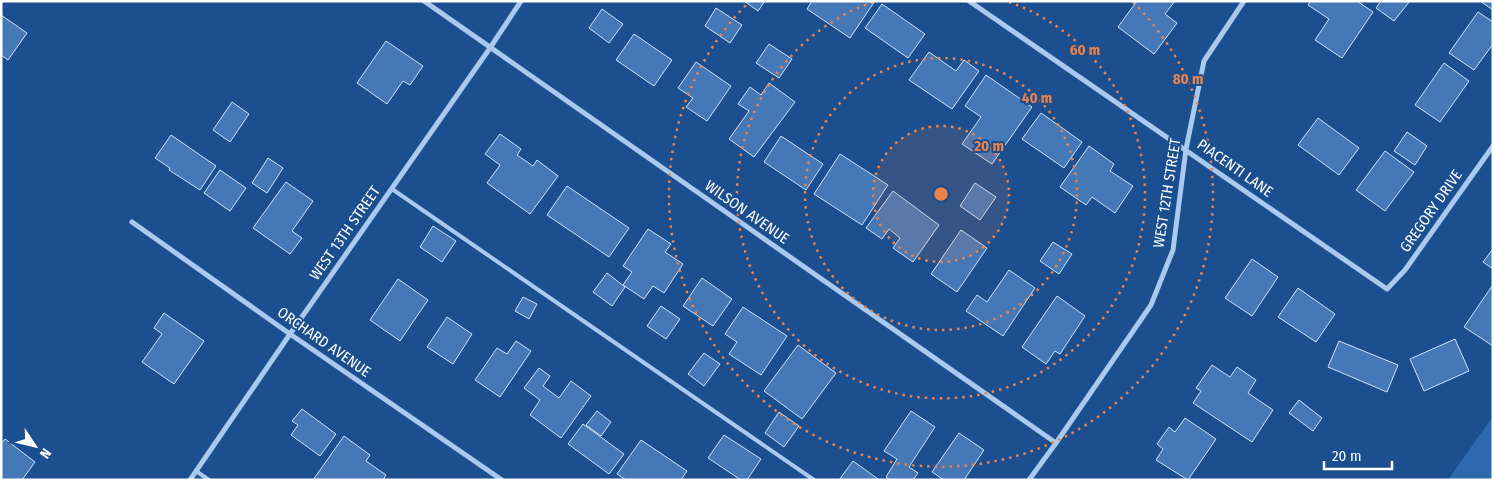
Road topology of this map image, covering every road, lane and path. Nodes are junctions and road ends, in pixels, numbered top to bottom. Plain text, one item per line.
1 (424, 1) edge
2 (521, 1) edge
3 (969, 1) edge
4 (1244, 1) edge
5 (490, 48) junction
6 (1493, 146) edge
7 (1186, 149) junction
8 (392, 188) junction
9 (132, 222) dead end
10 (1387, 289) joint
11 (290, 334) junction
12 (1056, 443) junction
13 (196, 471) junction
14 (190, 480) edge
15 (209, 480) edge
16 (502, 480) edge
17 (814, 480) edge
18 (1028, 480) edge

1 - 5 street, WILSON AVENUE
2 - 5 street, WEST 13TH STREET
3 - 7 street, PIACENTI LANE
4 - 7 street, WEST 12TH STREET
5 - 8 street, WEST 13TH STREET
5 - 12 street, WILSON AVENUE
6 - 10 street, GREGORY DRIVE
7 - 10 street, PIACENTI LANE
7 - 12 street, WEST 12TH STREET
8 - 11 street, WEST 13TH STREET
8 - 17 lane
9 - 11 street, ORCHARD AVENUE
11 - 13 street, WEST 13TH STREET
11 - 16 street, ORCHARD AVENUE
12 - 18 street, WEST 12TH STREET
13 - 14 street, WEST 13TH STREET
13 - 15 lane

